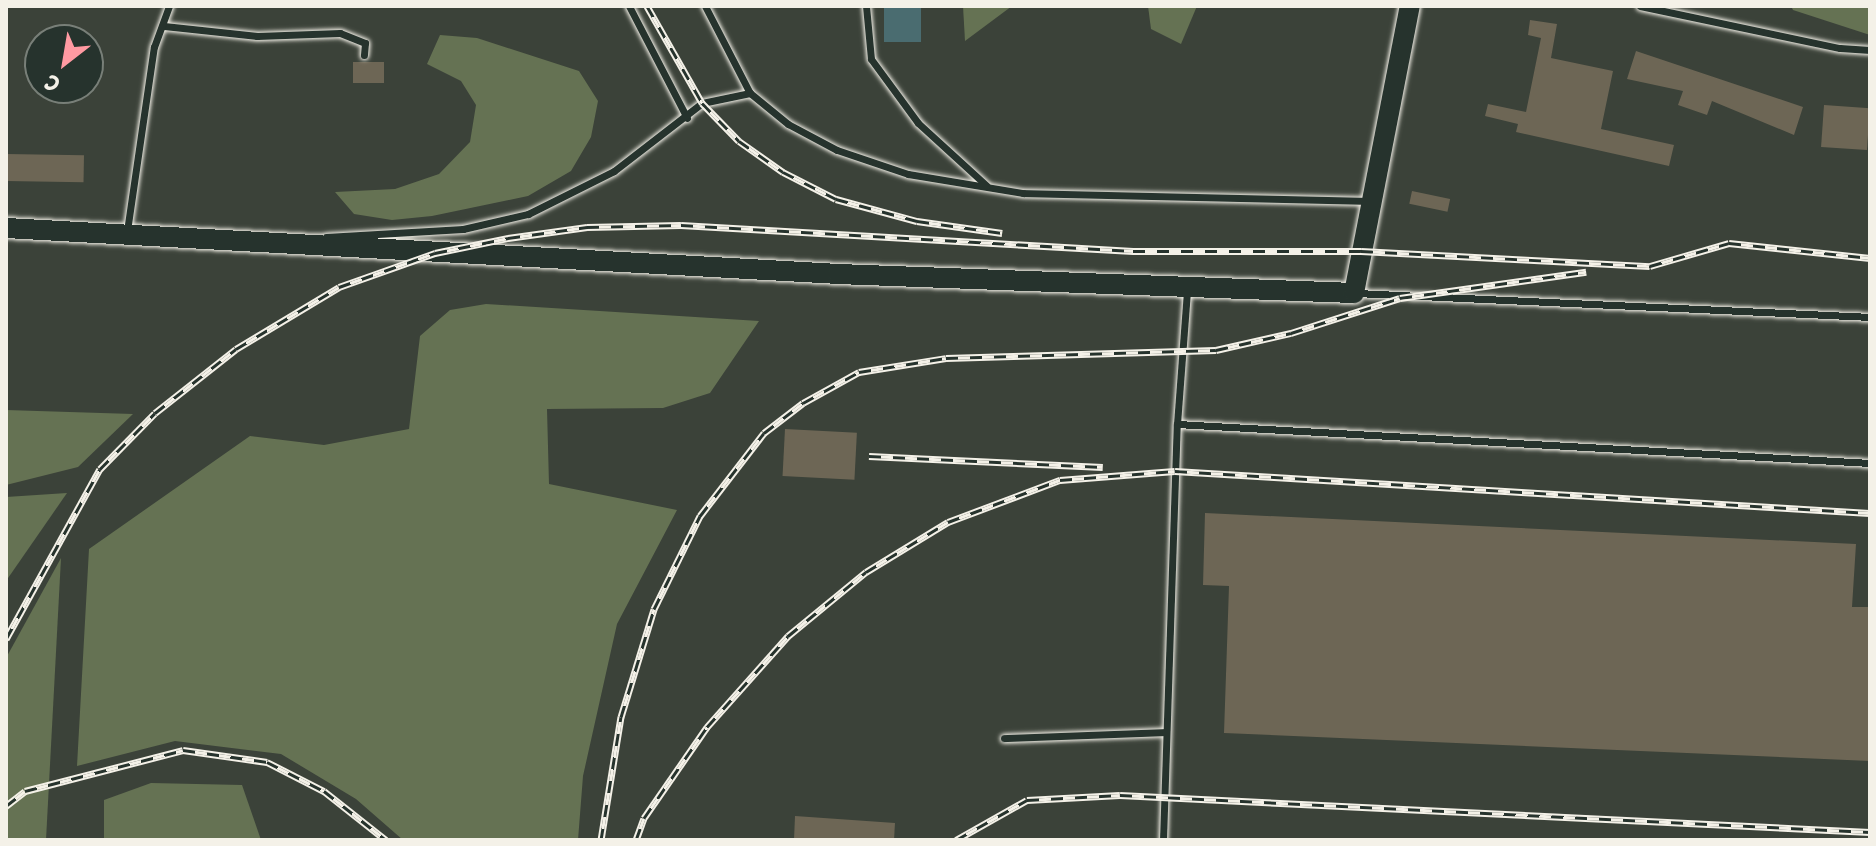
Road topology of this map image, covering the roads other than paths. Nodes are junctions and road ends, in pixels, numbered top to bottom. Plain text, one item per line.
1 (169, 6) edge
2 (629, 6) edge
3 (705, 6) edge
4 (866, 6) edge
5 (1410, 6) edge
6 (1640, 6) edge
7 (164, 26) junction
8 (1870, 50) edge
9 (364, 55) dead end
10 (750, 93) junction
11 (687, 118) junction
12 (988, 187) junction
13 (1368, 201) junction
14 (6, 228) edge
15 (127, 233) junction
16 (273, 243) junction
17 (1188, 286) junction
18 (1354, 293) junction
19 (1870, 317) edge
20 (1177, 424) junction
21 (1870, 463) edge
22 (1164, 732) junction
23 (1004, 738) dead end
24 (1163, 840) edge

1 - 7 lane
2 - 11 lane
3 - 10 lane
4 - 12 lane
5 - 13 street
6 - 8 lane
7 - 9 lane
7 - 15 lane
10 - 11 lane
10 - 12 lane
11 - 16 lane
12 - 13 lane
13 - 18 street
14 - 15 street
15 - 16 street
16 - 17 street
17 - 18 street
17 - 20 lane
18 - 19 lane
20 - 21 lane
20 - 22 lane
22 - 23 lane
22 - 24 lane

